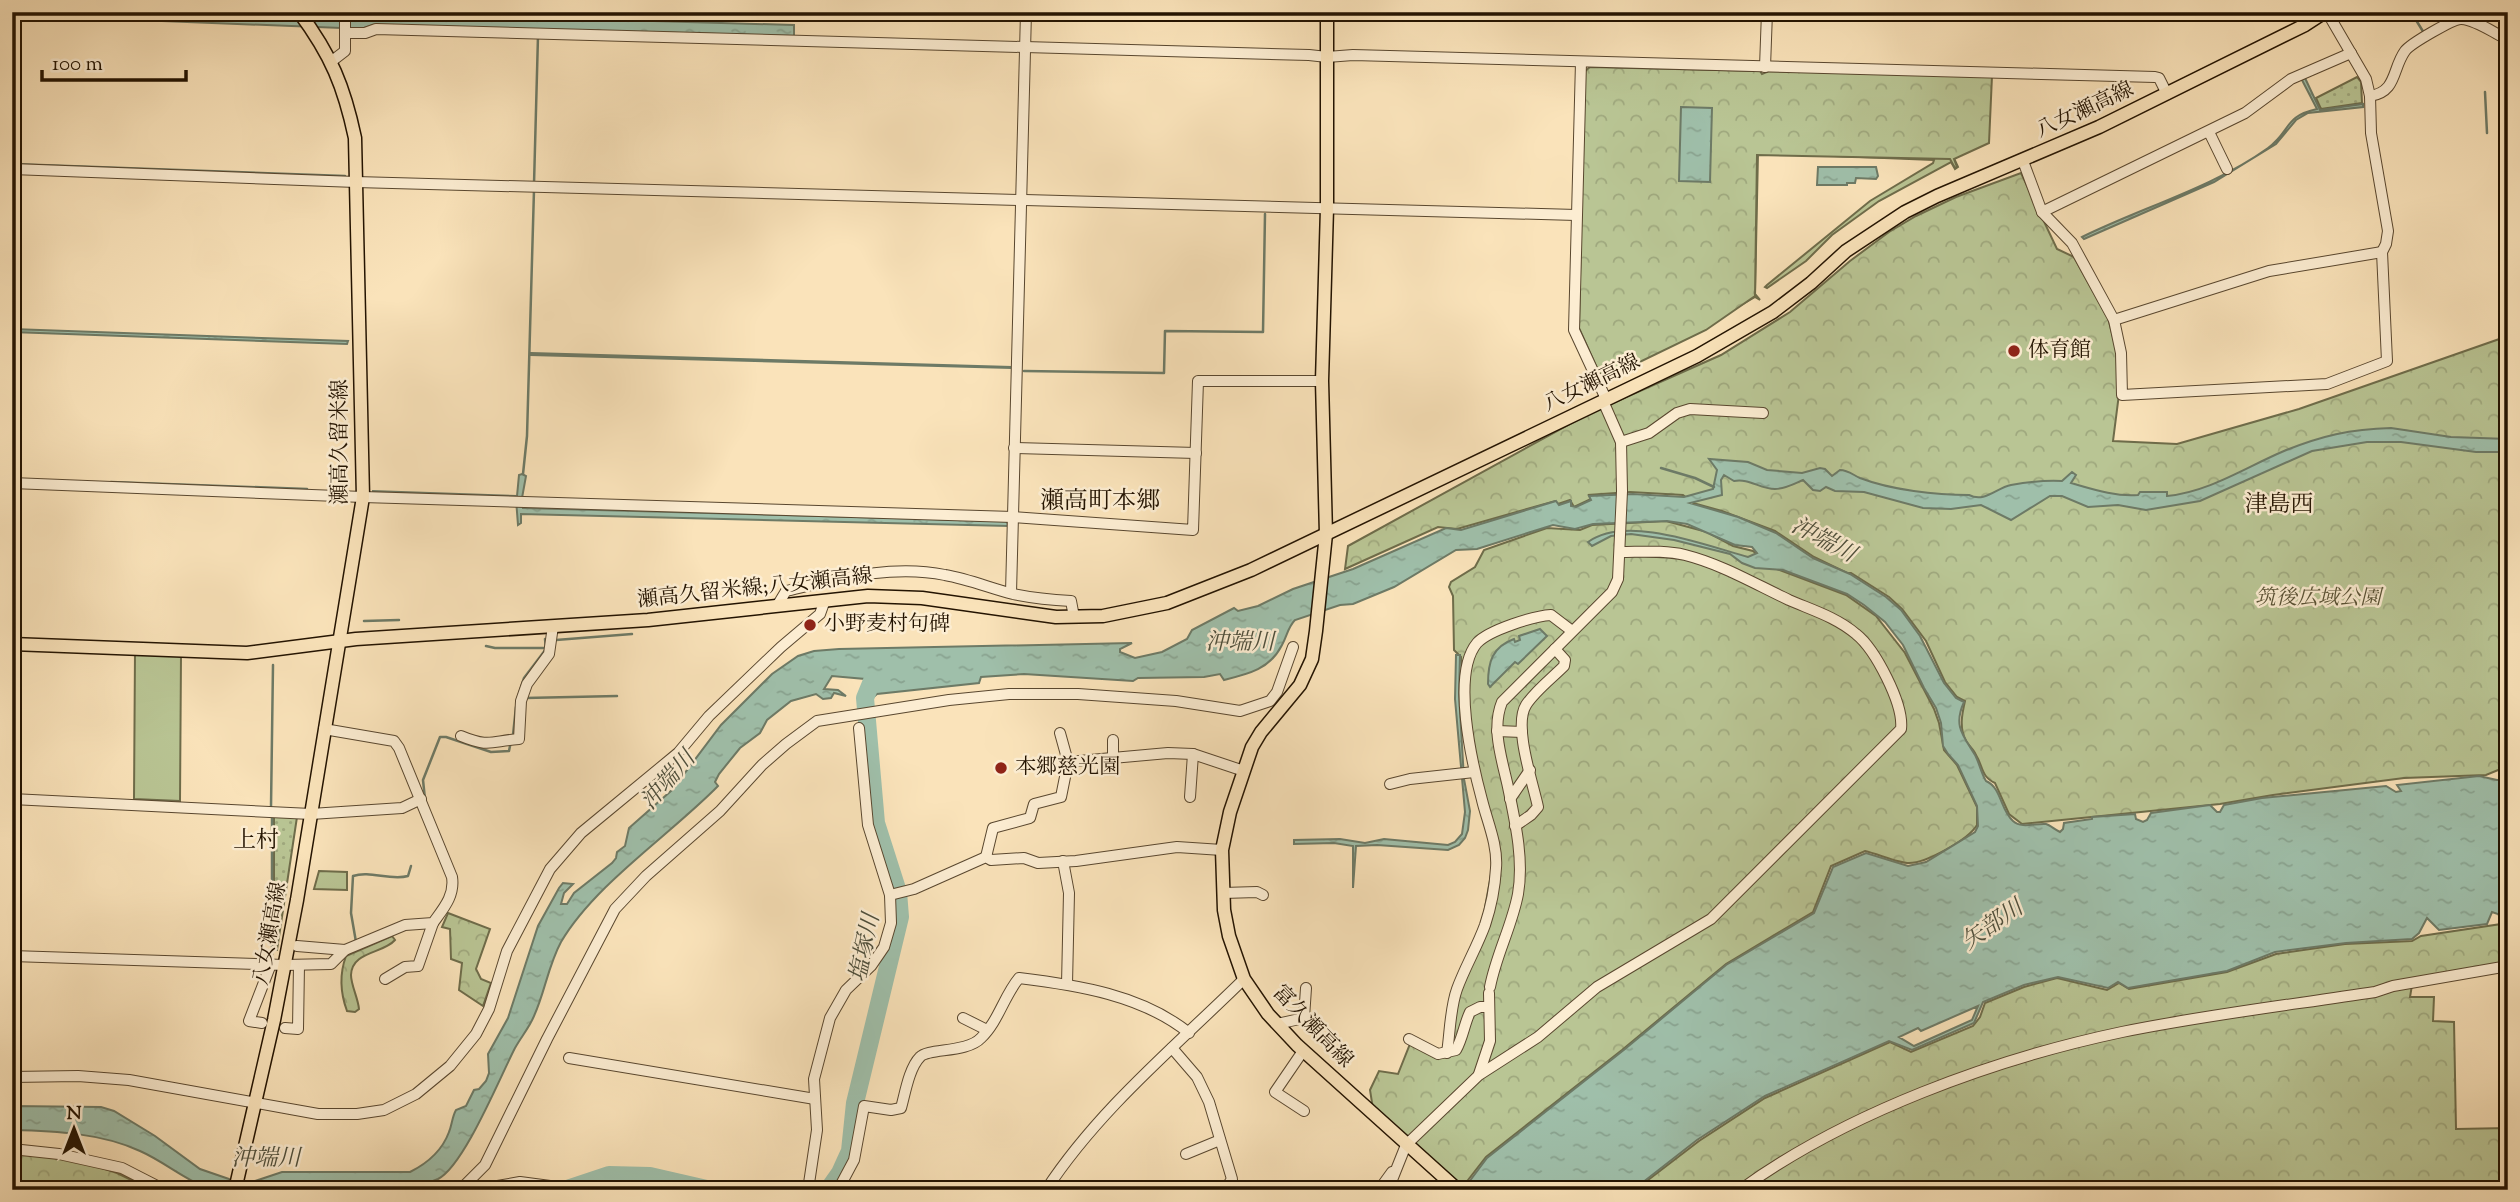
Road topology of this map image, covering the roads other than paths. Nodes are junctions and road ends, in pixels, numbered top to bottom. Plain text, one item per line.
1 (299, 12) edge
2 (345, 12) edge
3 (1026, 12) edge
4 (1327, 12) edge
5 (1767, 12) edge
6 (2326, 12) edge
7 (345, 33) junction
8 (2503, 37) dead end
9 (1025, 47) junction
10 (2351, 53) junction
11 (1326, 57) junction
12 (332, 61) junction
13 (1581, 62) junction
14 (1765, 67) junction
15 (2167, 94) junction
16 (2370, 96) junction
17 (2208, 132) junction
18 (2023, 161) junction
19 (12, 169) edge
20 (2227, 169) dead end
21 (356, 182) junction
22 (1021, 201) junction
23 (1326, 208) junction
24 (2042, 212) junction
25 (1576, 215) junction
26 (2382, 252) junction
27 (2115, 320) junction
28 (1322, 381) junction
29 (1604, 400) junction
30 (1763, 413) dead end
31 (1620, 442) junction
32 (1014, 447) junction
33 (1196, 453) junction
34 (12, 483) edge
35 (363, 497) junction
36 (1013, 517) junction
37 (1326, 534) junction
38 (1620, 552) junction
39 (1011, 593) junction
40 (825, 600) junction
41 (778, 606) junction
42 (1074, 617) junction
43 (554, 626) junction
44 (1572, 631) junction
45 (339, 640) junction
46 (12, 644) edge
47 (1293, 647) dead end
48 (1555, 649) junction
49 (1286, 703) junction
50 (1257, 706) junction
51 (859, 727) dead end
52 (324, 729) junction
53 (1497, 731) junction
54 (1522, 732) junction
55 (1060, 733) dead end
56 (461, 737) dead end
57 (1113, 740) dead end
58 (1193, 754) junction
59 (1114, 758) junction
60 (1068, 762) junction
61 (1530, 770) junction
62 (1244, 771) junction
63 (1474, 772) junction
64 (1390, 785) dead end
65 (1189, 797) dead end
66 (12, 799) edge
67 (421, 799) junction
68 (1510, 799) junction
69 (311, 814) junction
70 (1515, 826) junction
71 (1222, 850) junction
72 (986, 857) junction
73 (1063, 861) junction
74 (1223, 893) junction
75 (890, 895) junction
76 (1263, 895) dead end
77 (433, 923) junction
78 (297, 947) dead end
79 (345, 950) junction
80 (12, 956) edge
81 (271, 964) junction
82 (285, 965) junction
83 (299, 965) junction
84 (2508, 966) edge
85 (385, 979) dead end
86 (1244, 979) junction
87 (1067, 984) junction
88 (1306, 988) dead end
89 (1489, 1007) junction
90 (963, 1018) dead end
91 (262, 1023) dead end
92 (1277, 1024) junction
93 (285, 1028) dead end
94 (987, 1030) junction
95 (1189, 1033) junction
96 (1409, 1039) dead end
97 (1172, 1048) junction
98 (1303, 1051) junction
99 (1447, 1053) junction
100 (569, 1058) dead end
101 (1479, 1075) junction
102 (12, 1077) edge
103 (815, 1099) junction
104 (256, 1104) junction
105 (1304, 1111) dead end
106 (1220, 1140) junction
107 (12, 1149) edge
108 (1411, 1149) junction
109 (1186, 1154) dead end
110 (1398, 1163) junction
111 (165, 1190) edge
112 (235, 1190) edge
113 (460, 1190) edge
114 (474, 1190) edge
115 (554, 1190) edge
116 (604, 1190) edge
117 (664, 1190) edge
118 (808, 1190) edge
119 (838, 1190) edge
120 (1046, 1190) edge
121 (1225, 1190) edge
122 (1379, 1190) edge
123 (1388, 1190) edge
124 (1458, 1190) edge
125 (1740, 1190) edge

1 - 12 main road, 瀬高久留米線
2 - 7 street
3 - 9 street
4 - 11 main road
5 - 14 street
6 - 10 street
6 - 15 main road, 八女瀬高線
7 - 9 street
7 - 12 street
8 - 16 street
9 - 11 street
9 - 22 street
10 - 16 street
10 - 17 street
11 - 13 street
11 - 23 main road
12 - 21 main road, 瀬高久留米線
13 - 14 street
13 - 25 street
14 - 15 street
15 - 18 main road, 八女瀬高線
16 - 26 street
17 - 20 street
17 - 24 street
18 - 24 street
18 - 29 main road, 八女瀬高線
19 - 21 street
21 - 22 street
21 - 35 main road, 瀬高久留米線
22 - 23 street
22 - 32 street
23 - 25 street
23 - 28 main road
24 - 27 street
25 - 29 street
26 - 27 street
26 - 27 street
28 - 33 street
28 - 37 main road
29 - 31 street
29 - 37 main road, 八女瀬高線
30 - 31 street
31 - 38 street
32 - 33 street
32 - 36 street
33 - 36 street
34 - 35 street
35 - 36 street
35 - 45 main road, 瀬高久留米線
36 - 39 street
37 - 42 main road, 瀬高久留米線;八女瀬高線
37 - 49 main road, 富久瀬高線
38 - 44 street
38 - 101 street
39 - 41 street
39 - 42 street
40 - 41 main road, 瀬高久留米線;八女瀬高線
40 - 42 main road, 瀬高久留米線;八女瀬高線
40 - 104 street
41 - 43 main road, 瀬高久留米線;八女瀬高線
43 - 45 main road, 瀬高久留米線;八女瀬高線
43 - 56 street
44 - 48 street
44 - 63 street
45 - 46 main road
45 - 52 main road, 八女瀬高線
47 - 50 street
48 - 53 street
48 - 54 street
49 - 50 street
49 - 62 main road, 富久瀬高線
50 - 113 street
51 - 75 street
52 - 67 street
52 - 69 main road, 八女瀬高線
53 - 54 street
53 - 68 street
54 - 61 street
55 - 60 street
57 - 59 street
58 - 59 street
58 - 62 street
58 - 65 street
59 - 60 street
60 - 72 street
61 - 68 street
61 - 70 street
62 - 71 main road, 富久瀬高線
63 - 64 street
63 - 99 street
66 - 69 street
67 - 69 street
67 - 77 street
68 - 70 street
69 - 82 main road, 八女瀬高線
70 - 89 street
71 - 73 street
71 - 74 main road, 富久瀬高線
72 - 73 street
72 - 75 street
73 - 87 street
74 - 76 street
74 - 86 main road, 富久瀬高線
75 - 103 street
77 - 79 street
77 - 85 street
78 - 79 street
79 - 83 street
80 - 81 street
81 - 82 street
81 - 91 street
82 - 83 street
82 - 104 main road, 八女瀬高線
83 - 93 street
84 - 125 street
86 - 92 main road, 富久瀬高線
86 - 95 street
87 - 94 street
87 - 95 street
88 - 92 street
89 - 99 street
89 - 101 street
90 - 94 street
92 - 98 main road, 富久瀬高線
94 - 119 street
95 - 97 street
96 - 99 street
97 - 106 street
97 - 120 street
98 - 105 street
98 - 108 main road, 富久瀬高線
100 - 103 street
101 - 108 street
102 - 104 street
103 - 118 street
104 - 112 main road, 八女瀬高線
106 - 109 street
106 - 121 street
107 - 111 street
108 - 110 street
108 - 124 main road, 富久瀬高線
110 - 122 street
110 - 123 street
114 - 115 street
116 - 117 street

